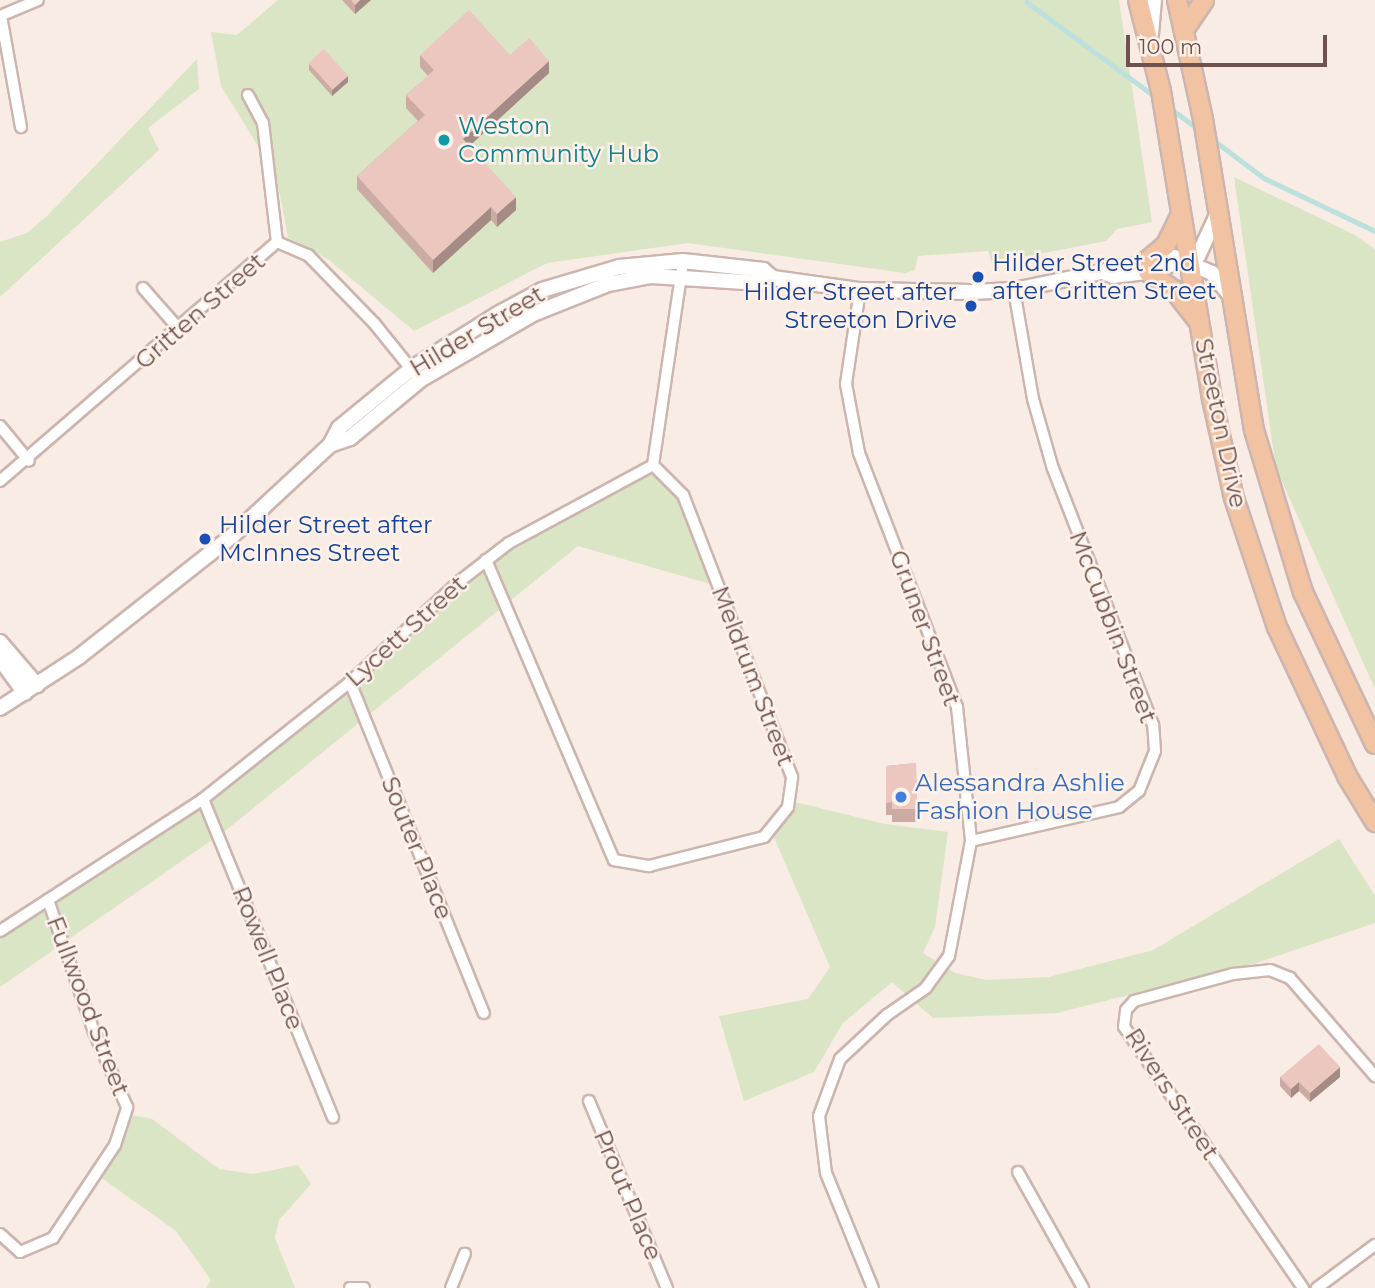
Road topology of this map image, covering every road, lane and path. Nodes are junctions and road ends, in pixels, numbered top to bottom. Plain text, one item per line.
1 (38, 0) edge
2 (1138, 0) edge
3 (1154, 0) edge
4 (1177, 0) edge
5 (1204, 0) edge
6 (0, 16) edge
7 (1184, 30) junction
8 (1150, 46) junction
9 (248, 95) dead end
10 (21, 127) dead end
11 (1219, 207) junction
12 (1182, 213) junction
13 (277, 242) junction
14 (1189, 260) junction
15 (1147, 266) junction
16 (682, 269) junction
17 (143, 288) dead end
18 (860, 290) junction
19 (1014, 290) junction
20 (1233, 299) junction
21 (1199, 321) junction
22 (179, 329) junction
23 (416, 374) junction
24 (0, 426) edge
25 (29, 461) junction
26 (653, 465) junction
27 (0, 481) edge
28 (486, 560) junction
29 (0, 642) edge
30 (0, 659) edge
31 (350, 682) junction
32 (31, 689) junction
33 (0, 708) edge
34 (1375, 744) edge
35 (202, 799) junction
36 (1375, 822) edge
37 (971, 841) junction
38 (48, 901) junction
39 (0, 931) edge
40 (484, 1013) dead end
41 (1375, 1076) edge
42 (589, 1101) dead end
43 (332, 1117) dead end
44 (1018, 1172) dead end
45 (0, 1234) edge
46 (1375, 1245) edge
47 (465, 1254) dead end
48 (350, 1288) edge
49 (365, 1288) edge
50 (451, 1288) edge
51 (667, 1288) edge
52 (873, 1288) edge
53 (1083, 1288) edge
54 (1303, 1288) edge
55 (1317, 1288) edge

1 - 6 street
2 - 8 main road, Streeton Drive
3 - 8 street
4 - 7 main road, Streeton Drive
5 - 7 main road
6 - 10 street
7 - 11 main road, Streeton Drive
8 - 12 main road, Streeton Drive
9 - 13 street
11 - 14 street
11 - 20 main road, Streeton Drive
12 - 14 main road, Streeton Drive
12 - 15 main road
13 - 22 street, Gritten Street
13 - 23 street, Gritten Street
14 - 15 street, Hilder Street
14 - 20 street
14 - 21 main road, Streeton Drive
15 - 19 street, Hilder Street
15 - 21 main road
16 - 18 street, Hilder Street
16 - 23 street, Hilder Street
16 - 26 street
17 - 22 street
18 - 19 street, Hilder Street
18 - 37 street, Gruner Street
19 - 37 street, McCubbin Street
20 - 34 main road, Streeton Drive
21 - 36 main road, Streeton Drive
22 - 25 street, Gritten Street
23 - 32 street, Hilder Street
24 - 25 street
25 - 27 street, Gritten Street
26 - 28 street, Lycett Street
26 - 28 street, Meldrum Street
28 - 31 street, Lycett Street
29 - 32 street
30 - 32 street
31 - 35 street, Lycett Street
31 - 40 street, Souter Place
32 - 33 street, Hilder Street
35 - 38 street, Lycett Street
35 - 43 street, Rowell Place
37 - 52 street, Gruner Street
38 - 39 street, Lycett Street
38 - 45 street, Fullwood Street
41 - 54 street, Rivers Street
42 - 51 street, Prout Place
44 - 53 street
46 - 55 street
47 - 50 street
48 - 49 street

